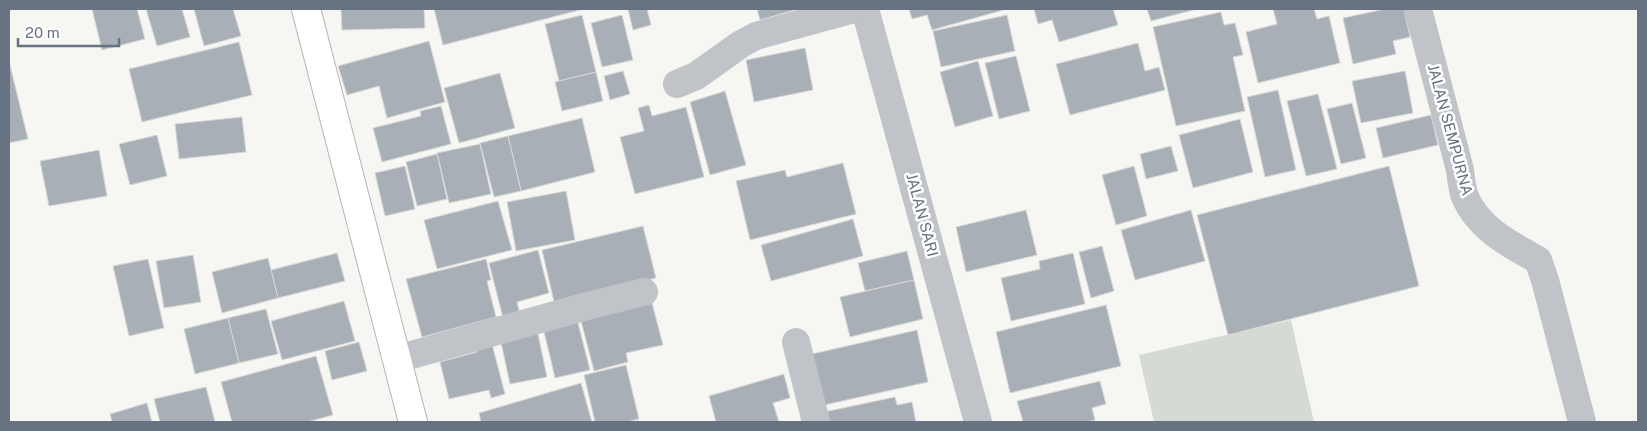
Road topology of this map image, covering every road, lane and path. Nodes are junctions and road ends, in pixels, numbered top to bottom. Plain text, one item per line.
1 (306, 9) edge
2 (854, 9) edge
3 (865, 9) edge
4 (1418, 9) edge
5 (676, 84) dead end
6 (644, 292) dead end
7 (796, 342) dead end
8 (397, 360) junction
9 (413, 422) edge
10 (816, 422) edge
11 (978, 422) edge
12 (1582, 422) edge

1 - 8 street
2 - 5 street
3 - 11 street, JALAN SARI
4 - 12 street, JALAN SEMPURNA
6 - 8 street
7 - 10 street
8 - 9 street

